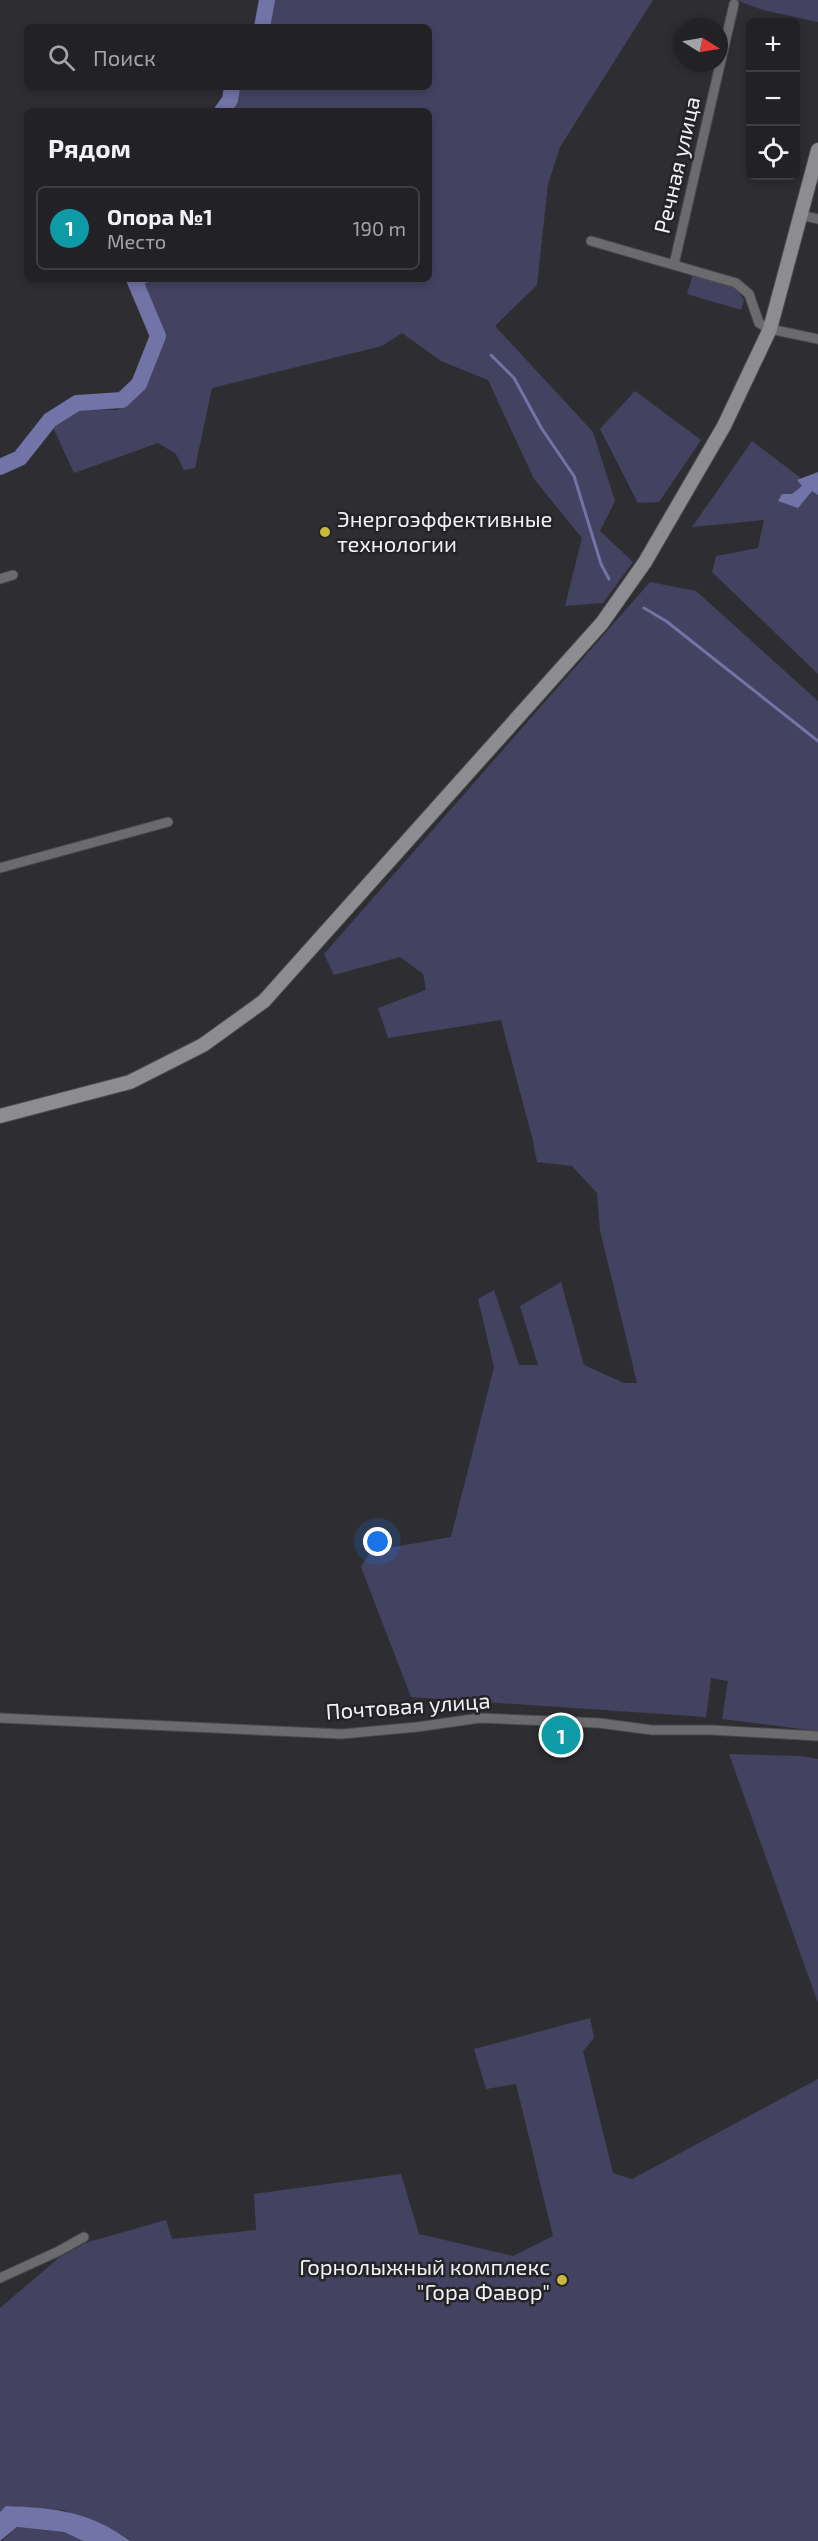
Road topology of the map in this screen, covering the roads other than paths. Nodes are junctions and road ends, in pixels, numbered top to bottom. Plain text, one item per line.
1 (734, 4) dead end
2 (818, 150) edge
3 (800, 214) junction
4 (818, 219) edge
5 (591, 241) dead end
6 (674, 264) junction
7 (770, 329) junction
8 (818, 339) edge
9 (13, 575) dead end
10 (0, 579) edge
11 (168, 822) dead end
12 (0, 868) edge
13 (0, 1116) edge
14 (0, 1718) edge
15 (818, 1736) edge
16 (84, 2236) dead end
17 (0, 2278) edge

1 - 6 street, Речная улица
2 - 3 main road
3 - 4 street
3 - 7 main road
5 - 6 street
6 - 7 street
7 - 8 street
7 - 13 main road
9 - 10 street
11 - 12 street
14 - 15 street, Почтовая улица
16 - 17 street

